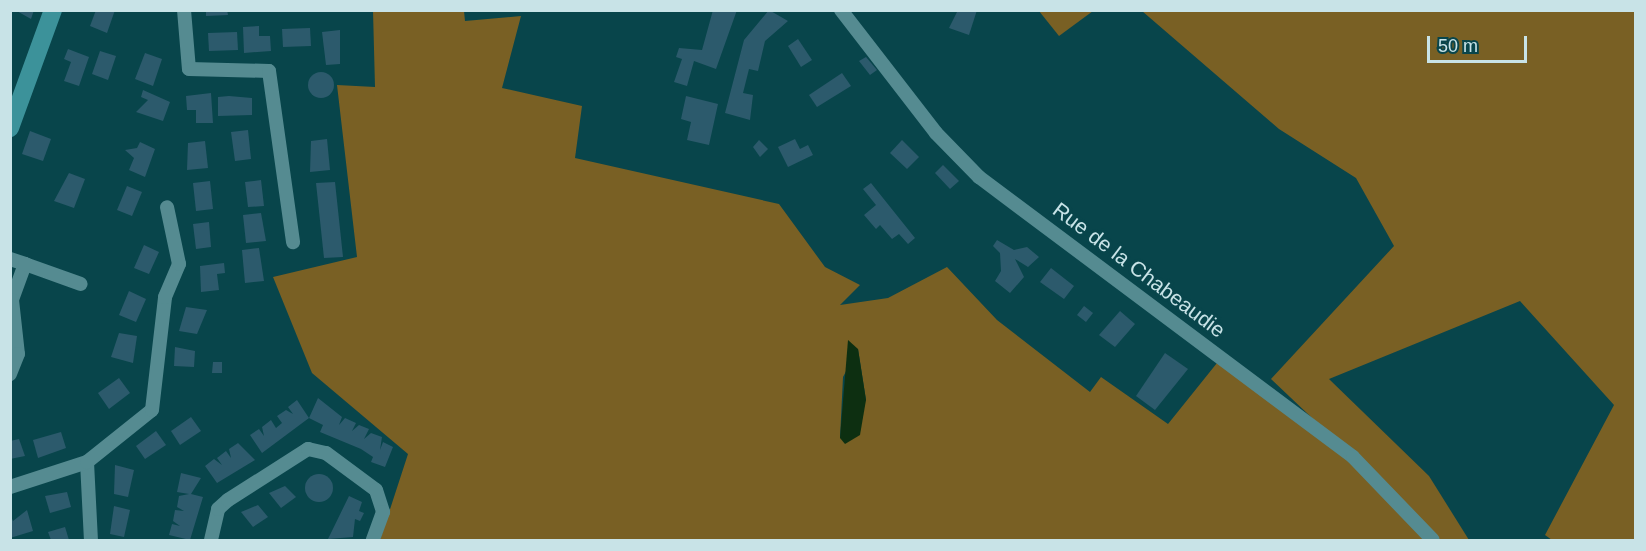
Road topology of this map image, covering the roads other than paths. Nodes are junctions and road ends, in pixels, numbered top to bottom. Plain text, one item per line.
1 (53, 10) edge
2 (184, 10) edge
3 (841, 10) edge
4 (10, 128) edge
5 (167, 207) dead end
6 (293, 242) dead end
7 (10, 259) edge
8 (25, 264) junction
9 (81, 284) dead end
10 (10, 374) edge
11 (87, 462) junction
12 (10, 487) edge
13 (92, 540) edge
14 (211, 540) edge
15 (373, 540) edge
16 (1433, 540) edge

1 - 4 street
2 - 6 street
3 - 16 street, Rue de la Chabeaudie
5 - 11 street
7 - 8 street
8 - 9 street
8 - 10 street
11 - 12 street
11 - 13 street
14 - 15 street

